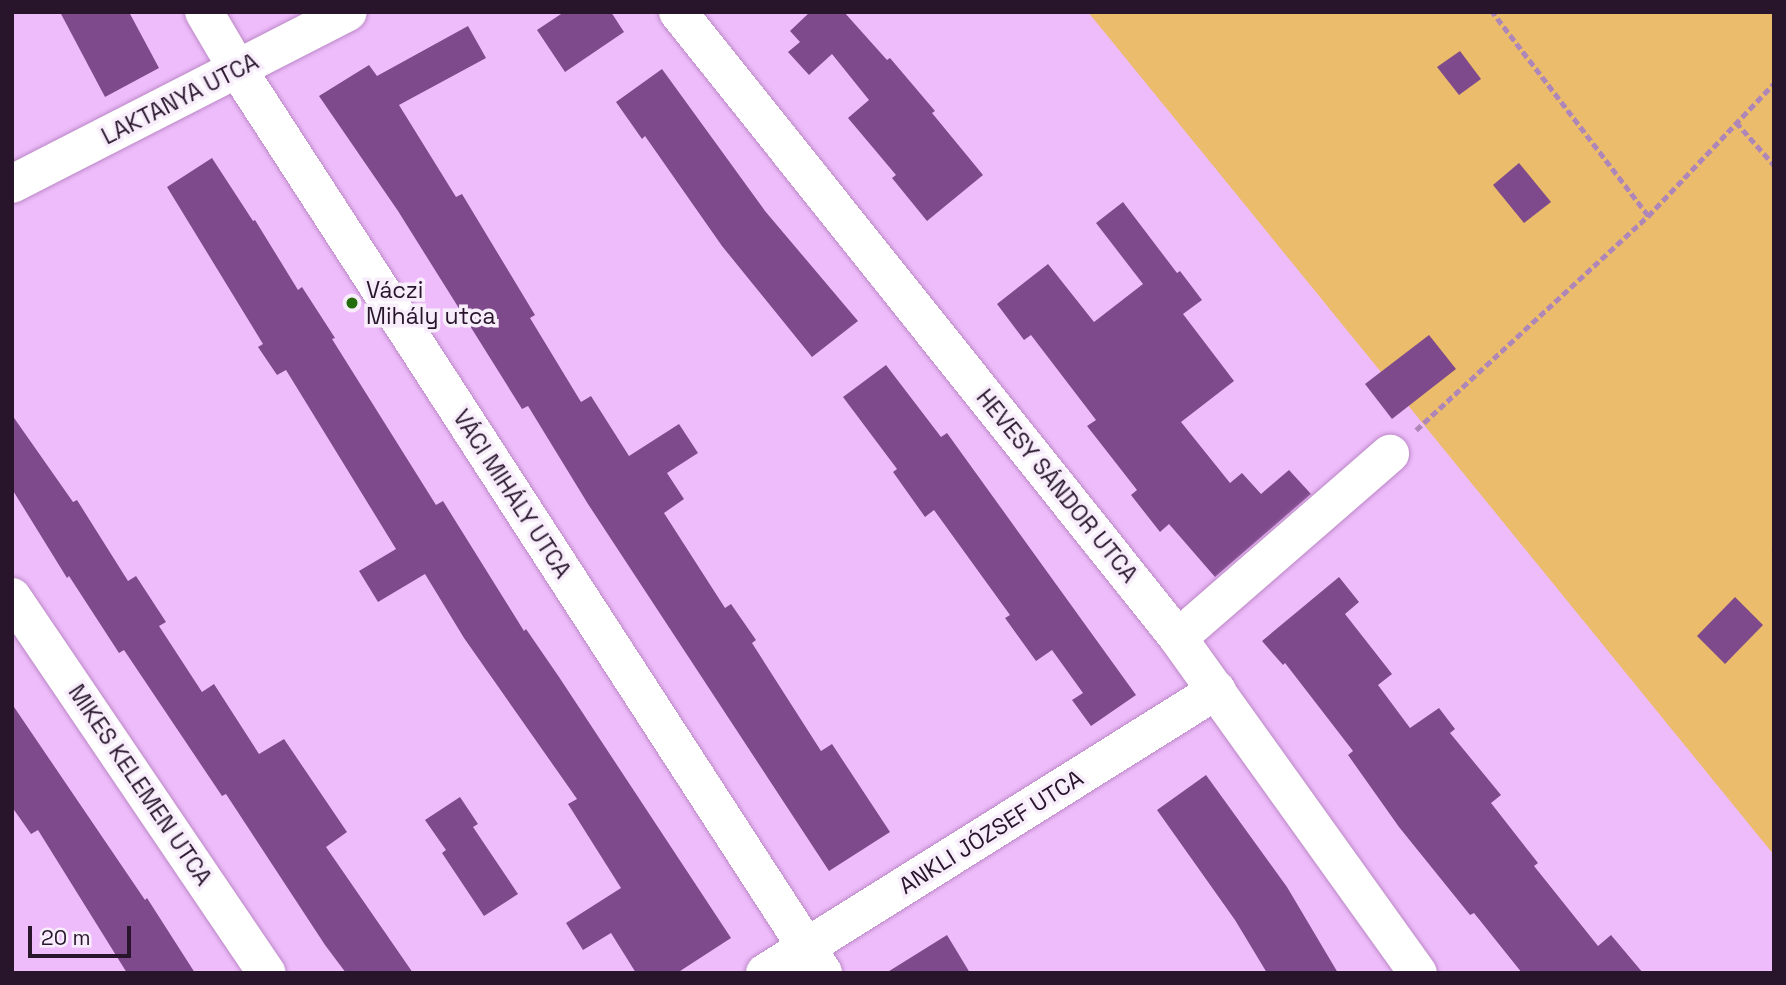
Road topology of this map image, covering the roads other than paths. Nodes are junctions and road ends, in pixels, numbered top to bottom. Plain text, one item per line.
1 (204, 12) edge
2 (348, 12) edge
3 (678, 12) edge
4 (238, 70) junction
5 (12, 184) edge
6 (1390, 454) road end
7 (12, 597) edge
8 (1178, 638) junction
9 (1217, 690) junction
10 (814, 960) edge
11 (267, 973) edge
12 (765, 973) edge
13 (1418, 973) edge

1 - 4 street, VÁCI MIHÁLY UTCA
2 - 4 street, LAKTANYA UTCA
3 - 8 street, HEVESY SÁNDOR UTCA
4 - 5 street, LAKTANYA UTCA
4 - 10 street, VÁCI MIHÁLY UTCA
6 - 8 street
7 - 11 street, MIKES KELEMEN UTCA
8 - 9 street, HEVESY SÁNDOR UTCA
9 - 10 street, ANKLI JÓZSEF UTCA
9 - 13 street, HEVESY SÁNDOR UTCA
10 - 12 street, ANKLI JÓZSEF UTCA

